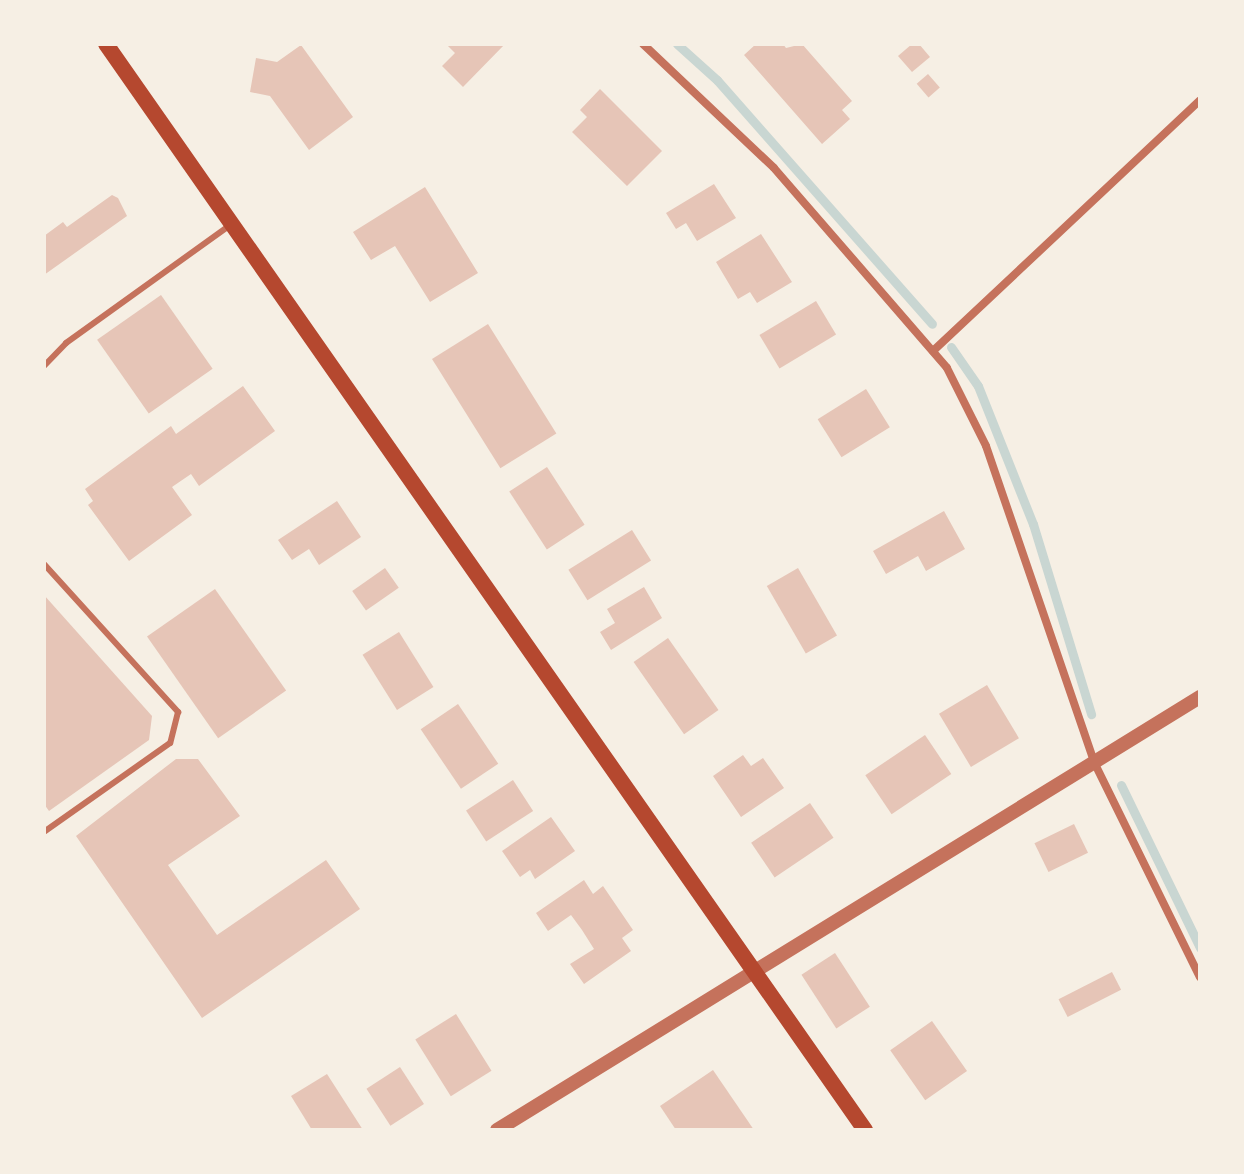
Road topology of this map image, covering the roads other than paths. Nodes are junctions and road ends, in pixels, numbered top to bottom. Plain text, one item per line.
1 (106, 44) edge
2 (643, 44) edge
3 (1200, 100) edge
4 (232, 224) junction
5 (933, 351) junction
6 (44, 366) edge
7 (44, 564) edge
8 (1200, 697) edge
9 (1094, 762) junction
10 (44, 832) edge
11 (752, 970) junction
12 (1200, 977) edge
13 (497, 1130) edge
14 (865, 1130) edge

1 - 4 main road
2 - 5 street
3 - 5 street
4 - 6 lane
4 - 11 main road
5 - 9 street
7 - 10 lane
8 - 9 street
9 - 11 street
9 - 12 street
11 - 13 street
11 - 14 main road

